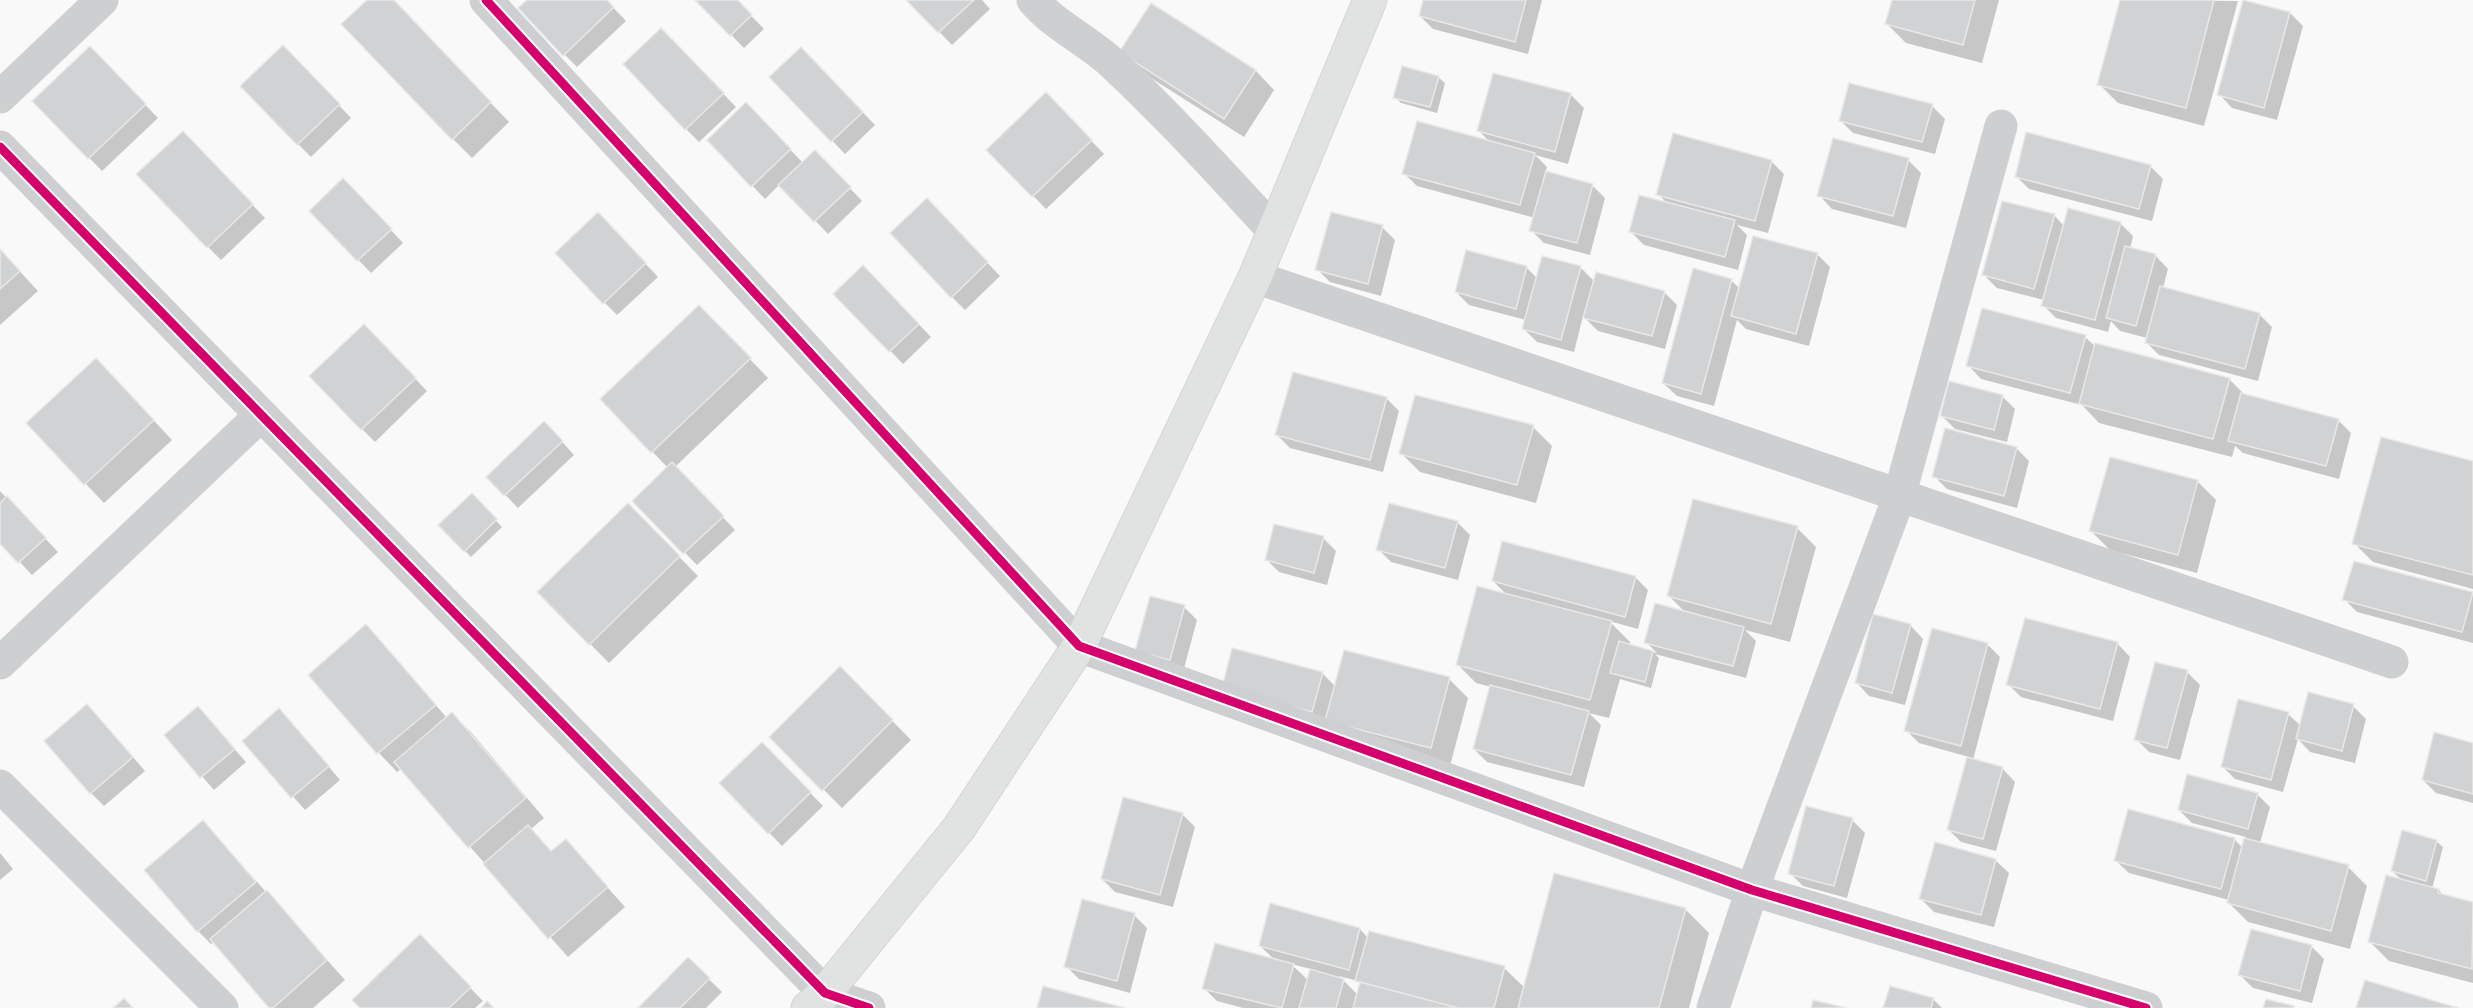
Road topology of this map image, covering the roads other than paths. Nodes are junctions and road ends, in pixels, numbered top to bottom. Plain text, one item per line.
1 (102, 0) edge
2 (486, 0) edge
3 (1033, 0) edge
4 (1370, 0) edge
5 (0, 97) edge
6 (2001, 126) dead end
7 (0, 147) edge
8 (1274, 231) junction
9 (1255, 277) junction
10 (261, 415) junction
11 (1899, 497) junction
12 (1078, 646) junction
13 (0, 663) edge
14 (2392, 663) dead end
15 (0, 786) edge
16 (1752, 890) junction
17 (817, 1001) edge
18 (222, 1008) edge
19 (869, 1008) edge
20 (1713, 1008) edge
21 (2146, 1008) edge

1 - 5 street
2 - 12 street
3 - 8 street
4 - 8 street
6 - 11 street
7 - 10 street
8 - 9 street
9 - 11 street
9 - 12 street
10 - 13 street
10 - 17 street
11 - 14 street
11 - 16 street
12 - 16 street
12 - 17 street
15 - 18 street
16 - 20 street
16 - 21 street
17 - 19 street

